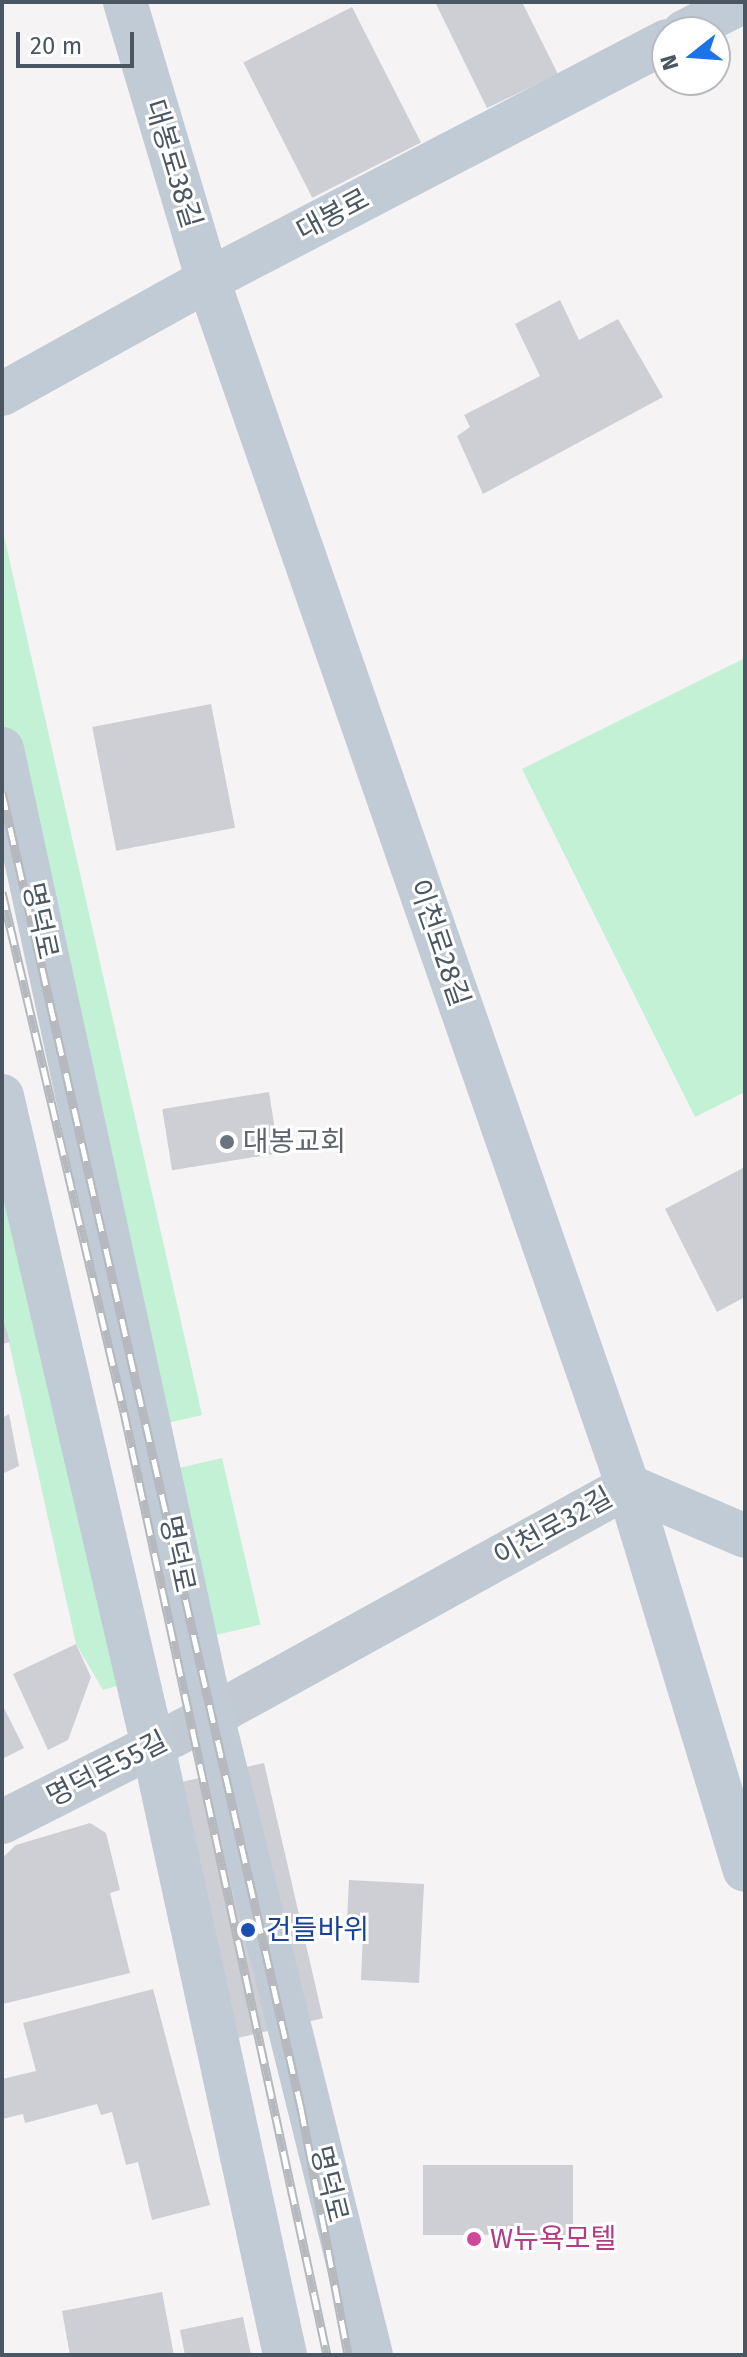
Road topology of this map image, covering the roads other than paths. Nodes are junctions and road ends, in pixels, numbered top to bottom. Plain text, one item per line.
1 (125, 2) edge
2 (742, 2) edge
3 (715, 16) edge
4 (651, 49) edge
5 (208, 280) junction
6 (2, 394) edge
7 (2, 749) edge
8 (2, 1096) edge
9 (14, 1202) edge
10 (628, 1486) junction
11 (745, 1536) edge
12 (212, 1716) junction
13 (153, 1746) junction
14 (2, 1822) edge
15 (745, 1870) edge
16 (372, 2354) edge
17 (285, 2355) edge

1 - 5 main road, 대봉로38길
2 - 3 main road
4 - 5 main road, 대봉로
5 - 6 main road, 대봉로
5 - 10 main road, 이천로28길
7 - 12 main road, 명덕로
8 - 9 main road
9 - 13 main road
10 - 11 main road
10 - 12 street, 이천로32길
10 - 15 main road, 이천로32길
12 - 13 street, 명덕로55길
12 - 16 main road, 명덕로
13 - 14 street, 명덕로55길
13 - 17 main road

